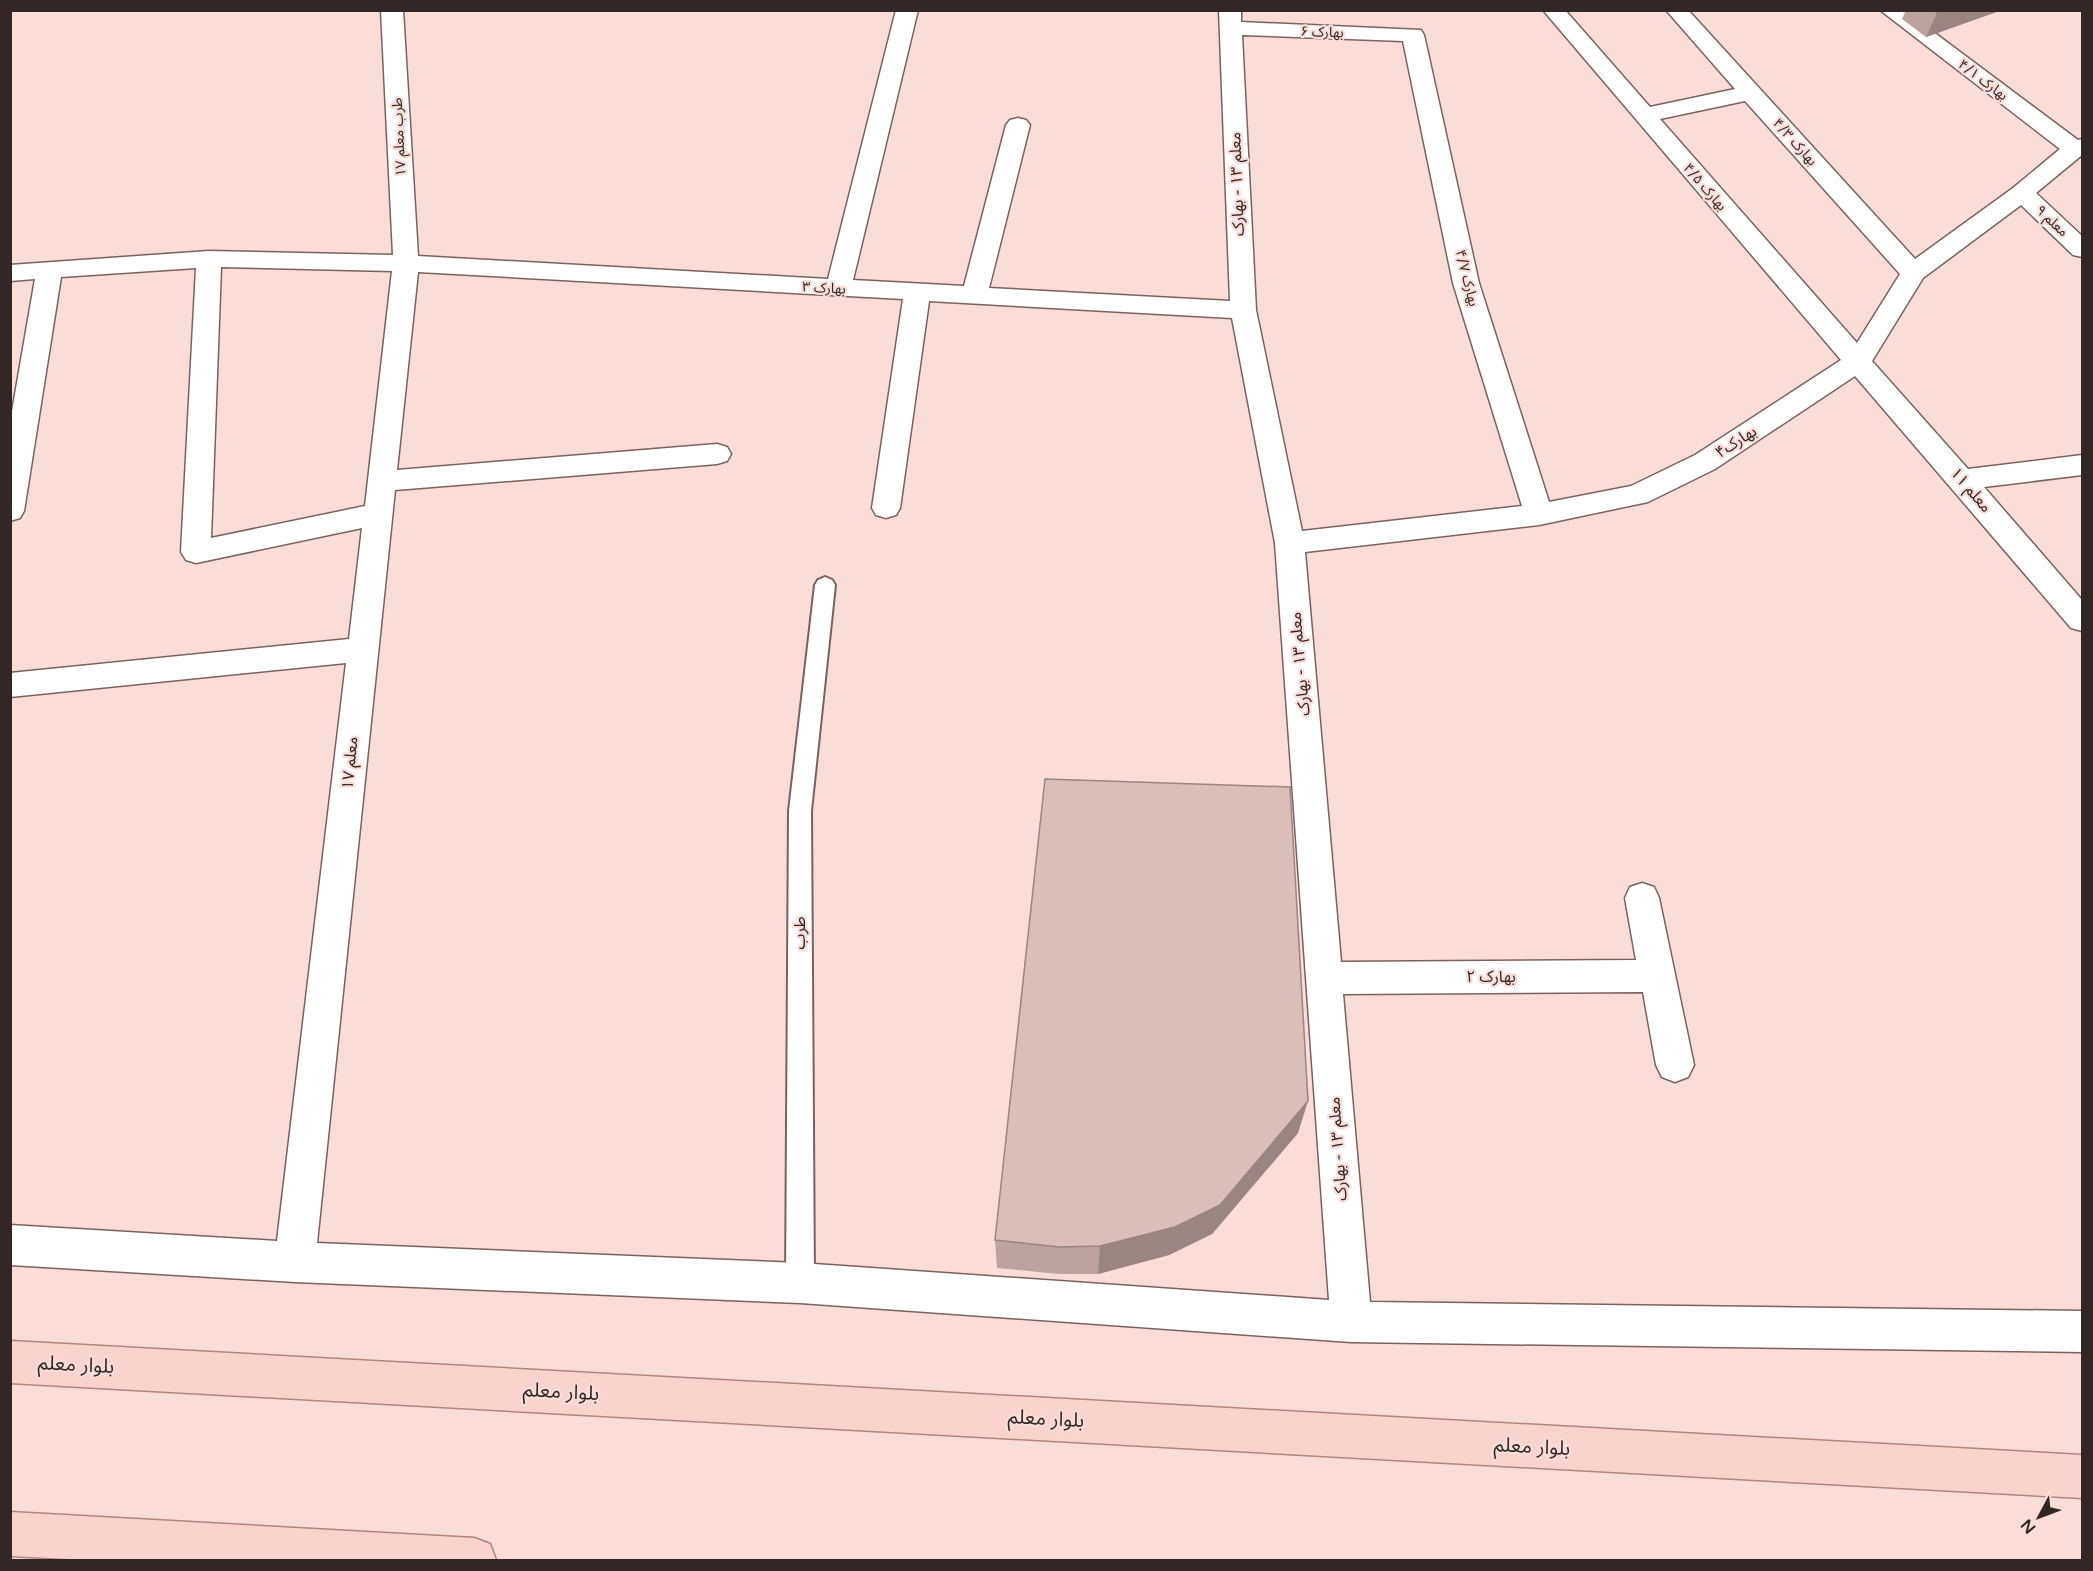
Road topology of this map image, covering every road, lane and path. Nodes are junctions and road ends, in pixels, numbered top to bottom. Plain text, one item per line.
1 (392, 10) edge
2 (907, 10) edge
3 (1553, 10) edge
4 (1676, 10) edge
5 (1890, 10) edge
6 (1230, 19) edge
7 (1413, 35) joint
8 (1750, 93) junction
9 (1644, 115) junction
10 (1018, 125) dead end
11 (2079, 148) edge
12 (2022, 193) junction
13 (2082, 249) edge
14 (209, 259) junction
15 (406, 263) junction
16 (49, 271) junction
17 (10, 273) edge
18 (1913, 273) junction
19 (838, 288) junction
20 (917, 293) junction
21 (974, 296) junction
22 (1243, 310) junction
23 (1859, 361) junction
24 (717, 454) dead end
25 (2082, 465) edge
26 (1962, 480) junction
27 (382, 481) junction
28 (886, 508) dead end
29 (10, 511) edge
30 (378, 514) junction
31 (1539, 515) junction
32 (1290, 543) junction
33 (825, 585) dead end
34 (2082, 620) edge
35 (363, 649) junction
36 (10, 685) edge
37 (1642, 898) dead end
38 (1657, 975) junction
39 (1325, 978) junction
40 (1675, 1065) dead end
41 (10, 1245) edge
42 (295, 1262) junction
43 (800, 1283) junction
44 (1351, 1322) junction
45 (2082, 1332) edge
46 (10, 1362) edge
47 (2082, 1477) edge
48 (10, 1534) edge
49 (474, 1560) edge

1 - 15 street, طرب معلم ۱۷
2 - 19 street
3 - 9 street, بهارک ۴/۵
4 - 8 street, بهارک ۴/۳
5 - 11 street, بهارک ۴/۱
6 - 7 street, بهارک ۶
6 - 22 street, معلم ۱۳ - بهارک
7 - 31 street, بهارک ۴/۷
8 - 9 street
8 - 18 street, بهارک ۴/۳
9 - 23 street, بهارک ۴/۵
10 - 21 street
11 - 12 street, بهارک۴
12 - 13 street, معلم ۹
12 - 18 street, بهارک۴
14 - 15 street, بهارک ۳
14 - 16 street, بهارک ۳
14 - 30 street
15 - 19 street, بهارک ۳
15 - 27 street, معلم ۱۷
16 - 17 street, بهارک ۳
16 - 29 street
18 - 23 street, بهارک۴
19 - 20 street, بهارک ۳
20 - 21 street, بهارک ۳
20 - 28 street
21 - 22 street, بهارک ۳
22 - 32 street, معلم ۱۳ - بهارک
23 - 26 street, معلم ۱۱
23 - 31 street, بهارک۴
24 - 27 street
25 - 26 street
26 - 34 street, معلم ۱۱
27 - 30 street, معلم ۱۷
30 - 35 street, معلم ۱۷
31 - 32 street, بهارک۴
32 - 39 street, معلم ۱۳ - بهارک
33 - 43 lane, طرب
35 - 36 street
35 - 42 street, معلم ۱۷
37 - 38 street
38 - 39 street, بهارک ۲
38 - 40 street
39 - 44 street, معلم ۱۳ - بهارک
41 - 42 street
42 - 43 street
43 - 44 street
44 - 45 street
46 - 47 main road, بلوار معلم
48 - 49 main road

